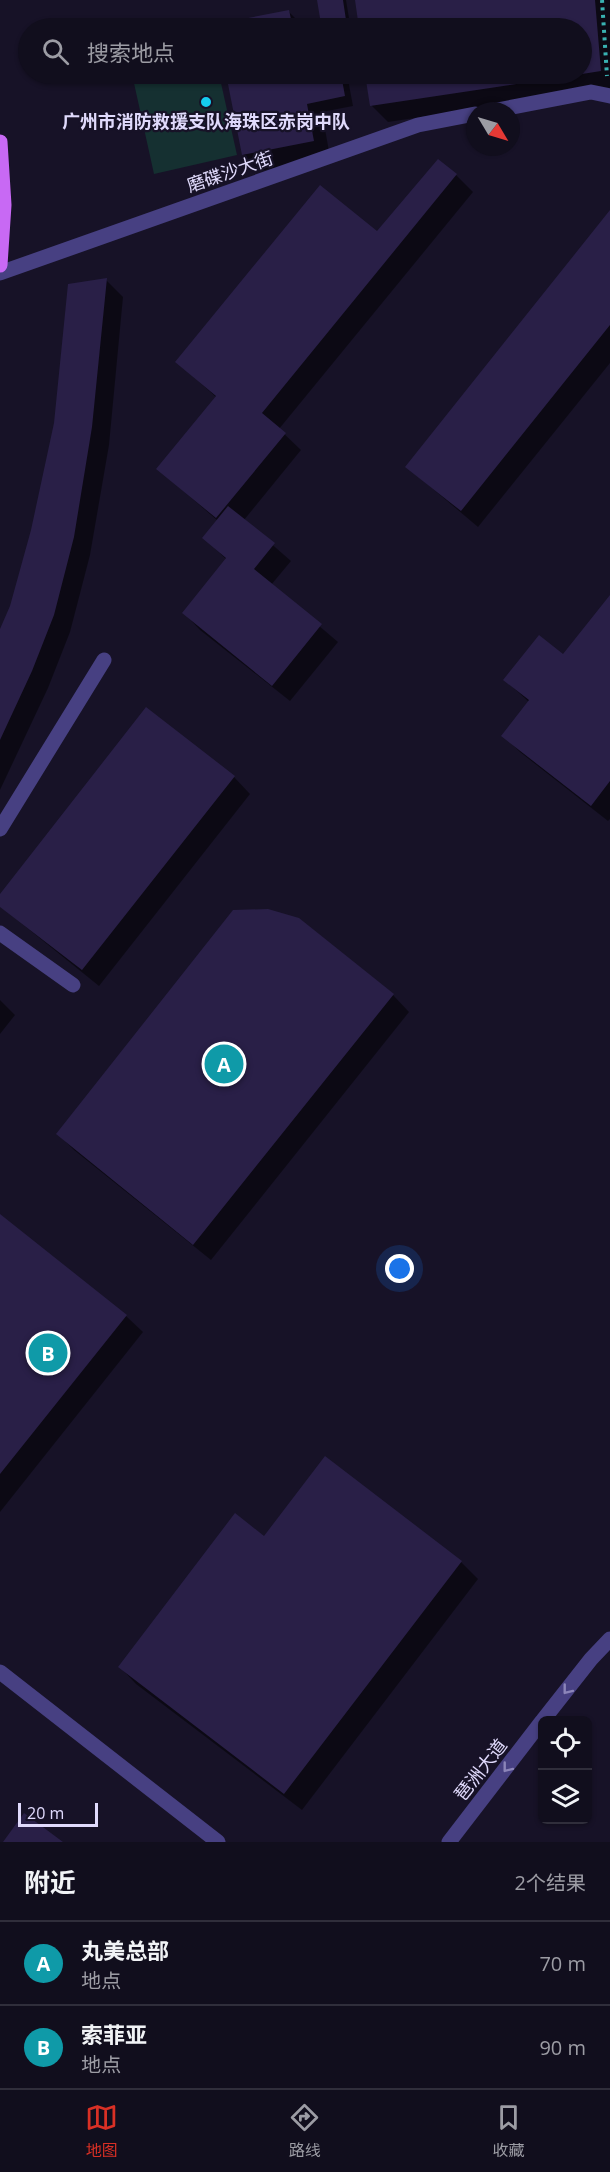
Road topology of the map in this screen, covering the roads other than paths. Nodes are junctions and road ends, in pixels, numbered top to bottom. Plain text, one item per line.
1 (609, 95) edge
2 (520, 106) edge
3 (466, 116) edge
4 (0, 142) edge
5 (0, 265) edge
6 (0, 273) edge
7 (104, 660) dead end
8 (0, 829) edge
9 (0, 933) edge
10 (73, 986) dead end
11 (610, 1639) edge
12 (0, 1672) edge
13 (547, 1716) edge
14 (538, 1727) edge
15 (218, 1842) edge
16 (449, 1842) edge

1 - 2 street
3 - 6 street, 磨碟沙大街
4 - 5 main road
7 - 8 street
9 - 10 street
11 -> 13 street, 琶洲大道
12 - 15 street
14 -> 16 street, 琶洲大道

